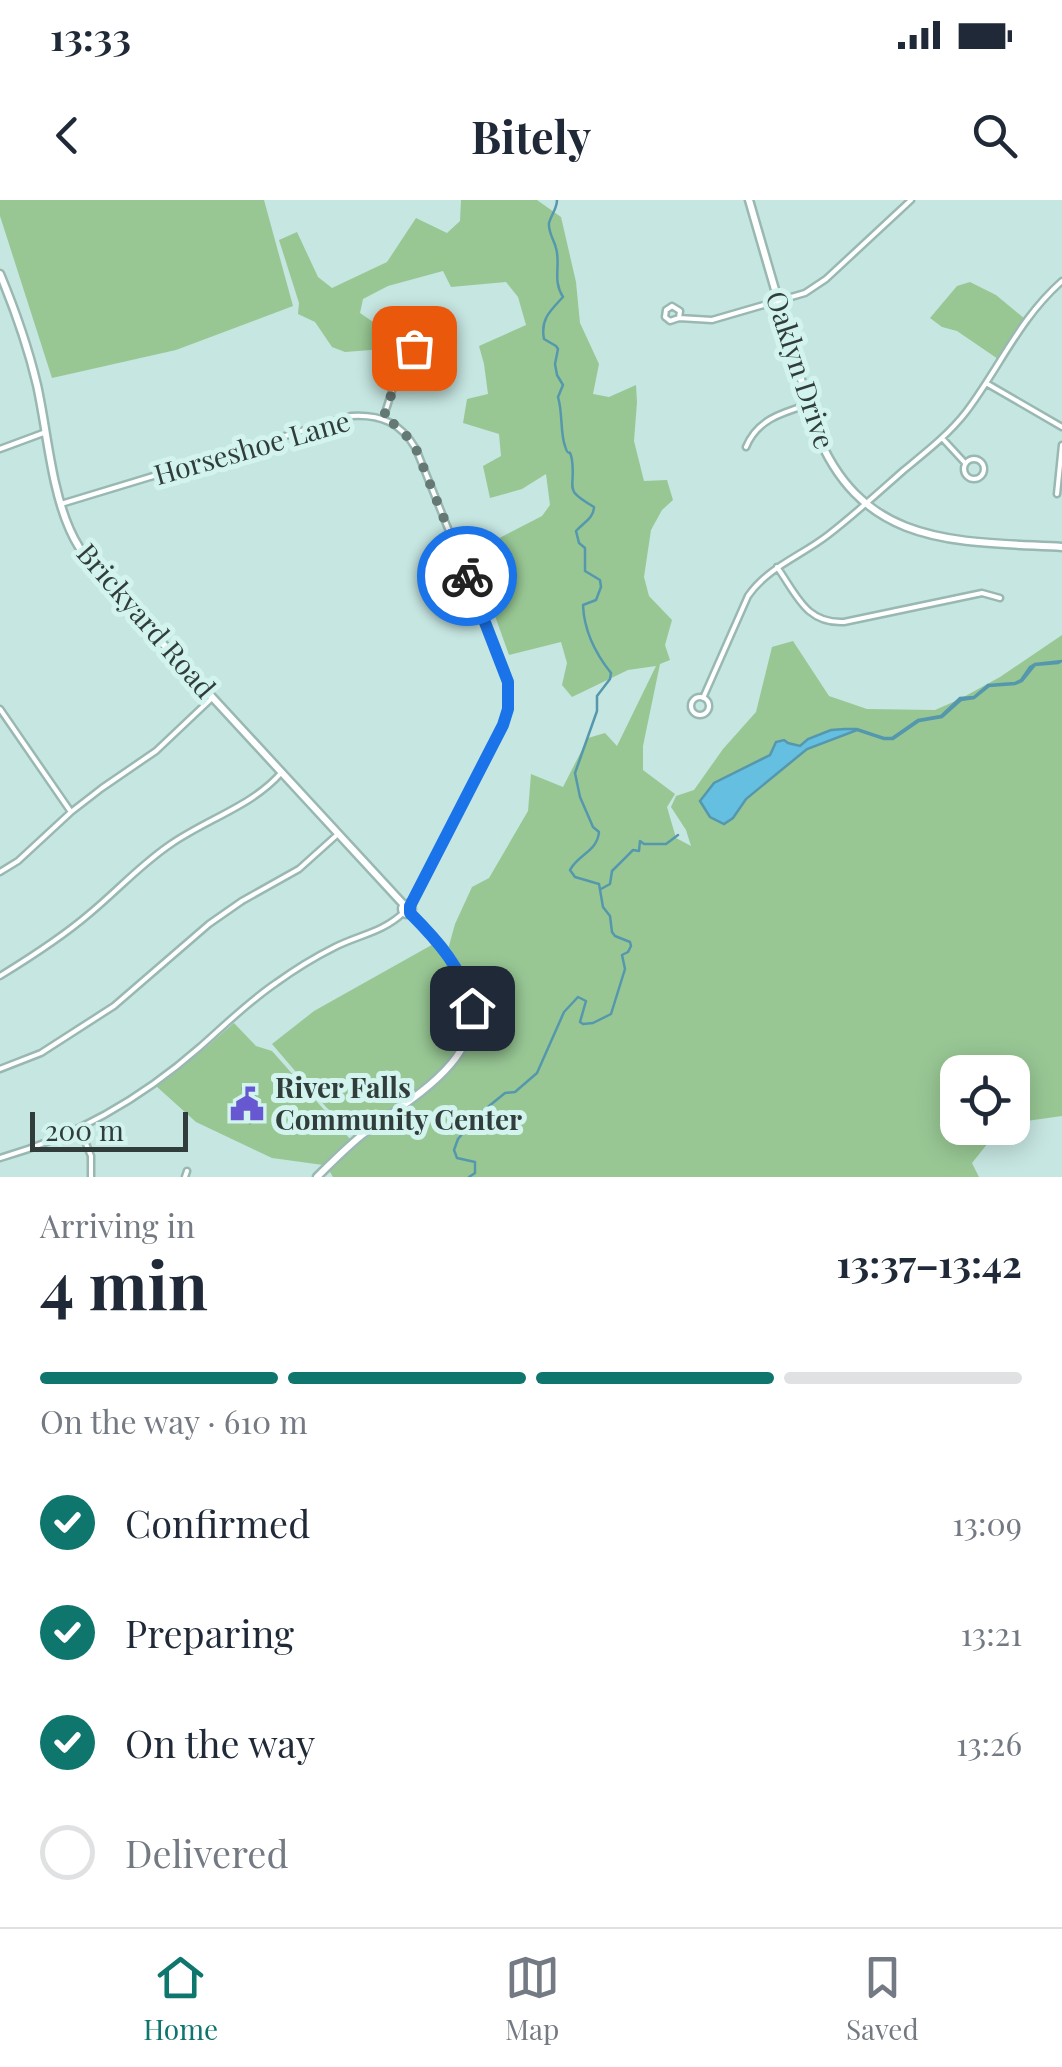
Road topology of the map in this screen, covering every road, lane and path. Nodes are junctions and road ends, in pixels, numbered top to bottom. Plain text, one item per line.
1 (749, 200) edge
2 (911, 200) edge
3 (0, 274) edge
4 (1062, 281) edge
5 (778, 302) junction
6 (679, 318) dead end
7 (414, 348) dead end
8 (986, 383) junction
9 (807, 405) junction
10 (383, 419) junction
11 (1062, 428) edge
12 (46, 432) junction
13 (942, 438) junction
14 (1062, 444) edge
15 (746, 447) dead end
16 (0, 449) edge
17 (966, 463) dead end
18 (1057, 494) dead end
19 (866, 503) junction
20 (61, 504) junction
21 (1062, 548) edge
22 (777, 568) junction
23 (1000, 598) dead end
24 (212, 698) junction
25 (704, 698) dead end
26 (0, 709) edge
27 (281, 773) junction
28 (72, 812) junction
29 (338, 834) junction
30 (0, 872) edge
31 (407, 909) junction
32 (0, 976) edge
33 (0, 1068) edge
34 (80, 1128) junction
35 (0, 1158) edge
36 (92, 1177) edge
37 (317, 1177) edge

1 - 5 street, Oaklyn Drive
2 - 5 street
3 - 12 street, Brickyard Road
4 - 8 street
5 - 6 street
5 - 9 street, Oaklyn Drive
7 - 10 street
8 - 11 street
8 - 13 street
9 - 15 street
9 - 19 street, Oaklyn Drive
10 - 20 street, Horseshoe Lane
10 - 31 street, Horseshoe Lane
12 - 16 street
12 - 20 street, Brickyard Road
13 - 17 street
13 - 19 street
14 - 18 street
19 - 21 street, Oaklyn Drive
19 - 22 street
20 - 24 street, Brickyard Road
22 - 23 street
22 - 25 street
24 - 27 street, Brickyard Road
24 - 28 street
26 - 28 street
27 - 29 street, Brickyard Road
27 - 32 street
28 - 30 street
29 - 31 street, Brickyard Road
29 - 33 street
31 - 34 street
31 - 37 street, Brickyard Road
34 - 35 street
34 - 36 street

